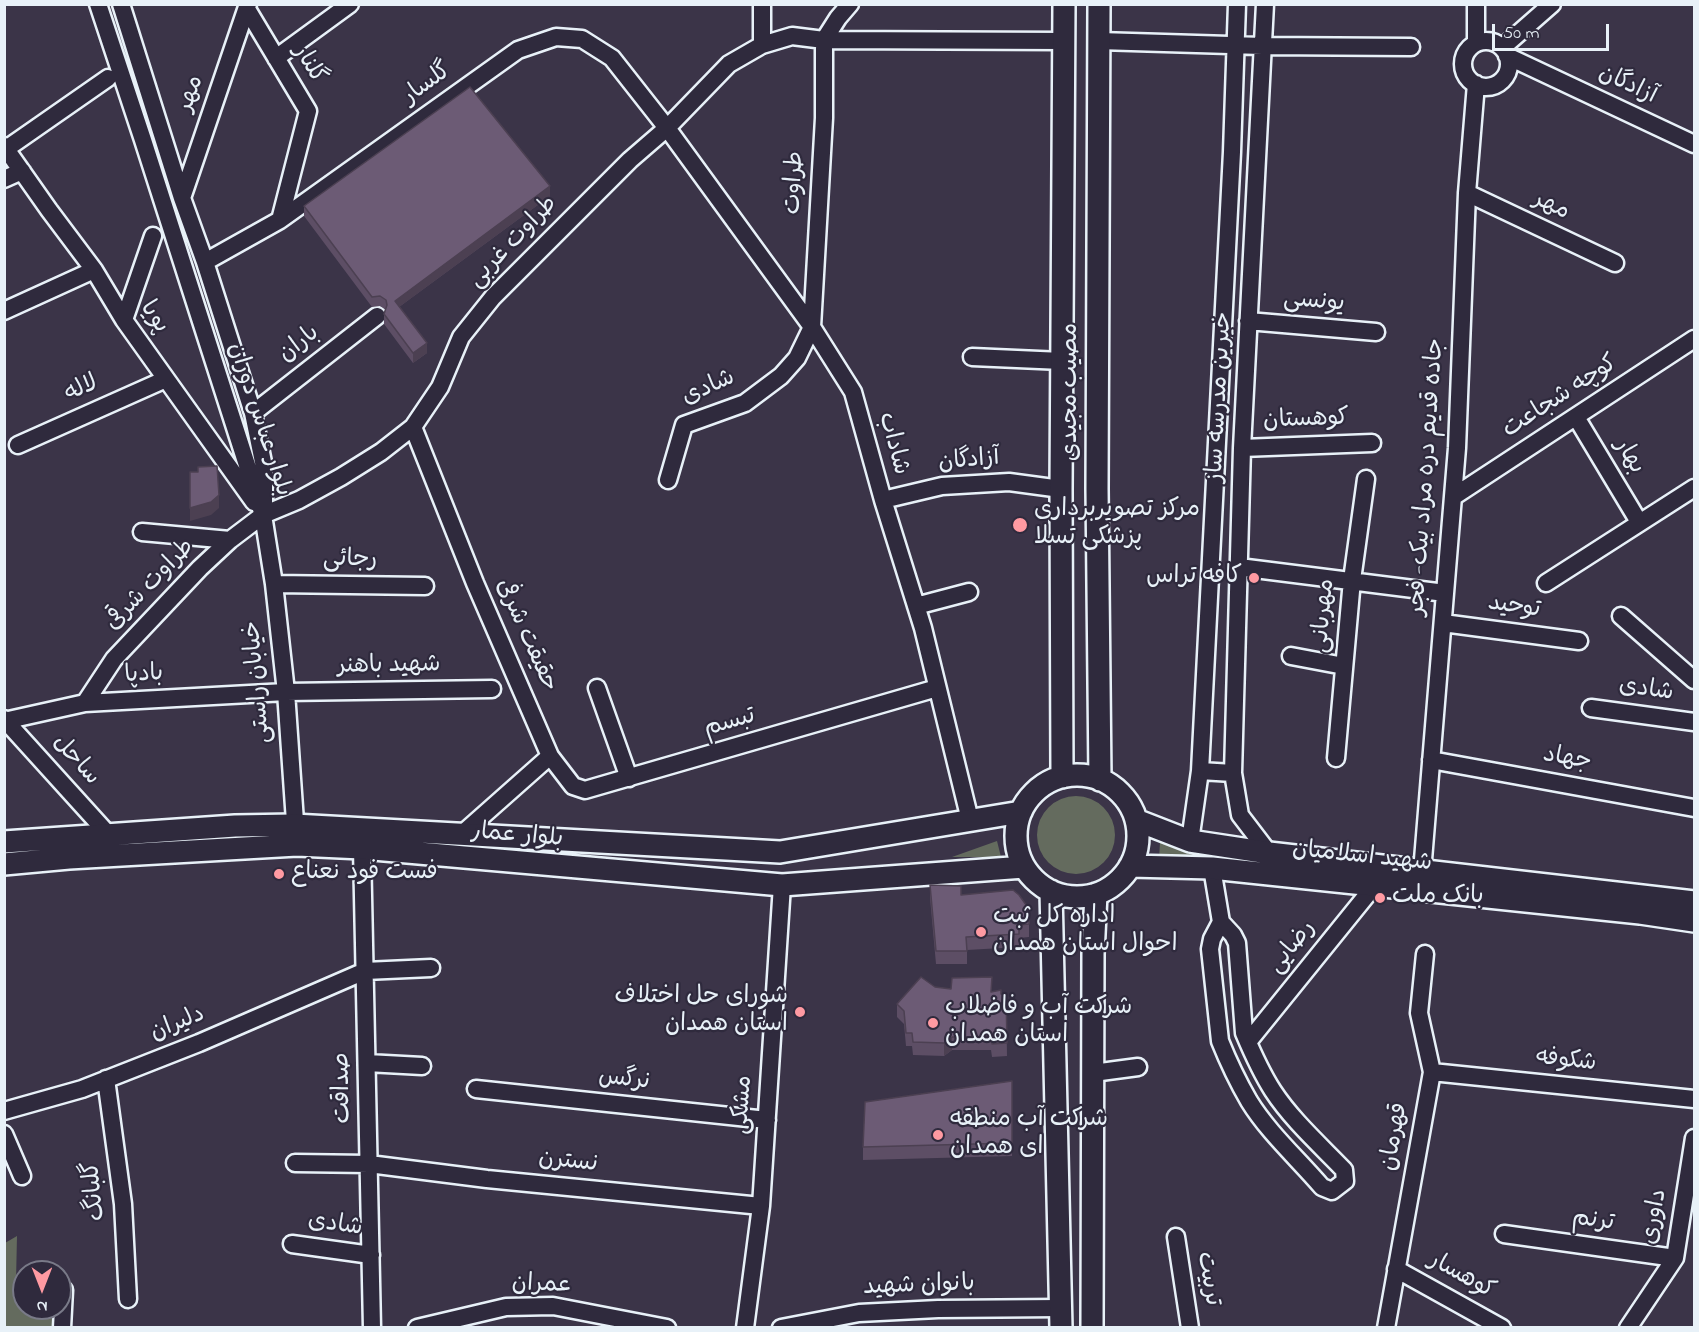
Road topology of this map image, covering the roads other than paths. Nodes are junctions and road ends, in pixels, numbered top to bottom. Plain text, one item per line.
1 (98, 4) edge
2 (121, 4) edge
3 (350, 4) edge
4 (762, 4) edge
5 (850, 4) edge
6 (1064, 4) edge
7 (1100, 4) edge
8 (1237, 4) edge
9 (1264, 4) edge
10 (1476, 4) edge
11 (1552, 4) edge
12 (247, 7) edge
13 (824, 40) junction
14 (1064, 41) junction
15 (1099, 41) junction
16 (1476, 43) junction
17 (762, 45) junction
18 (1235, 45) junction
19 (1262, 46) junction
20 (1412, 47) dead end
21 (1505, 51) junction
22 (276, 58) junction
23 (108, 78) dead end
24 (1476, 84) junction
25 (668, 128) junction
26 (1695, 144) edge
27 (5, 147) edge
28 (21, 171) junction
29 (4, 178) edge
30 (1467, 193) junction
31 (182, 198) junction
32 (280, 220) junction
33 (153, 236) dead end
34 (205, 262) junction
35 (1615, 263) dead end
36 (94, 270) junction
37 (4, 311) edge
38 (377, 316) dead end
39 (124, 320) junction
40 (1248, 321) junction
41 (812, 327) junction
42 (1376, 332) dead end
43 (1695, 339) edge
44 (972, 357) dead end
45 (1062, 361) junction
46 (166, 379) junction
47 (253, 413) junction
48 (1576, 417) junction
49 (412, 427) junction
50 (1372, 443) dead end
51 (18, 444) dead end
52 (1242, 448) junction
53 (1366, 479) dead end
54 (668, 480) dead end
55 (1695, 488) edge
56 (1061, 489) junction
57 (1453, 497) junction
58 (883, 500) junction
59 (263, 515) junction
60 (1639, 522) junction
61 (142, 532) dead end
62 (230, 540) junction
63 (1239, 567) junction
64 (1352, 580) junction
65 (1546, 583) dead end
66 (274, 584) junction
67 (425, 586) dead end
68 (969, 592) dead end
69 (1445, 592) junction
70 (916, 606) junction
71 (1621, 616) dead end
72 (1443, 623) junction
73 (1580, 641) dead end
74 (1291, 656) dead end
75 (1344, 666) junction
76 (1695, 680) edge
77 (597, 688) dead end
78 (937, 688) junction
79 (492, 689) dead end
80 (286, 692) junction
81 (85, 703) junction
82 (1591, 708) dead end
83 (5, 720) edge
84 (1695, 722) edge
85 (550, 756) junction
86 (1336, 758) dead end
87 (1431, 760) junction
88 (1200, 771) junction
89 (1233, 773) junction
90 (1062, 777) junction
91 (629, 778) junction
92 (1100, 780) junction
93 (1695, 808) edge
94 (1021, 812) junction
95 (970, 820) junction
96 (1136, 820) junction
97 (462, 834) junction
98 (109, 835) junction
99 (295, 835) junction
100 (1190, 841) junction
101 (4, 842) edge
102 (362, 848) junction
103 (1269, 853) junction
104 (4, 864) edge
105 (1130, 866) junction
106 (1024, 867) junction
107 (1212, 868) junction
108 (1422, 872) junction
109 (782, 885) junction
110 (1375, 885) junction
111 (1051, 891) junction
112 (1096, 894) junction
113 (1695, 902) edge
114 (1695, 921) edge
115 (1221, 922) junction
116 (1425, 954) dead end
117 (431, 968) dead end
118 (365, 971) junction
119 (1248, 1042) junction
120 (367, 1063) junction
121 (422, 1066) dead end
122 (1138, 1067) dead end
123 (1432, 1072) junction
124 (1093, 1073) junction
125 (106, 1080) junction
126 (476, 1089) dead end
127 (1695, 1099) edge
128 (4, 1111) edge
129 (767, 1120) junction
130 (4, 1134) edge
131 (1695, 1138) edge
132 (295, 1163) dead end
133 (369, 1164) junction
134 (22, 1176) dead end
135 (761, 1206) junction
136 (1504, 1234) dead end
137 (1176, 1238) dead end
138 (292, 1244) dead end
139 (371, 1255) junction
140 (1675, 1257) junction
141 (1396, 1269) junction
142 (128, 1299) dead end
143 (1061, 1318) edge
144 (372, 1328) edge
145 (417, 1328) edge
146 (667, 1328) edge
147 (745, 1328) edge
148 (781, 1328) edge
149 (1092, 1328) edge
150 (1190, 1328) edge
151 (1386, 1328) edge
152 (1503, 1328) edge
153 (1628, 1328) edge

1 - 59 street, بلوار عباس دوران
2 - 31 street, بلوار عباس دوران
3 - 22 street
4 - 17 street
5 - 13 street
6 - 14 main road, مصیب مجیدی
7 - 15 main road, مصیب مجیدی
8 - 18 street, خیرین مدرسه ساز
9 - 19 street, خیرین مدرسه ساز
10 - 16 street
11 - 21 street
12 - 22 street, گلنار
12 - 31 street, مهر
13 - 14 street, طراوت غربی
13 - 17 street, طراوت غربی
13 - 41 street, طراوت
14 - 45 main road, مصیب مجیدی
15 - 18 street
15 - 92 main road, مصیب مجیدی
16 - 21 street
16 - 24 street
17 - 25 street, طراوت غربی
18 - 19 street
18 - 88 street, خیرین مدرسه ساز
19 - 20 street
19 - 40 street, خیرین مدرسه ساز
21 - 24 street
21 - 26 street, آزادگان
22 - 32 street, گلنار
23 - 27 street
24 - 30 street, جاده قدیم دره مراد بیک- فجر
25 - 32 street, گلسار
25 - 41 street, شاداب
25 - 49 street, طراوت غربی
27 - 28 street, پویا
28 - 29 street
28 - 36 street, پویا
30 - 35 street, مهر
30 - 57 street, جاده قدیم دره مراد بیک- فجر
31 - 34 street, بلوار عباس دوران
32 - 34 street, گلسار
33 - 39 street
34 - 47 street, بلوار عباس دوران
36 - 37 street
36 - 39 street, پویا
38 - 47 street, باران
39 - 46 street, پویا
40 - 42 street, یونسی
40 - 52 street, خیرین مدرسه ساز
41 - 54 street, شادی
41 - 58 street, شاداب
43 - 48 street, کوچه شجاعت
44 - 45 street
45 - 56 main road, مصیب مجیدی
46 - 51 street, لاله
46 - 59 street, پویا
47 - 59 street, بلوار عباس دوران
48 - 57 street, کوچه شجاعت
48 - 60 street, بهار
49 - 59 street, طراوت غربی
49 - 85 street, حقیقت شرفی
50 - 52 street, کوهستان
52 - 63 street, خیرین مدرسه ساز
53 - 64 street, مهربانی
55 - 60 street
56 - 58 street, آزادگان
56 - 90 main road, مصیب مجیدی
57 - 69 street, جاده قدیم دره مراد بیک- فجر
58 - 70 street, شاداب
59 - 62 street, طراوت شرقی
59 - 66 street, خیابان راستی
60 - 65 street
61 - 62 street
62 - 81 street, طراوت شرقی
63 - 64 street
63 - 89 street, خیرین مدرسه ساز
64 - 69 street
64 - 75 street, مهربانی
66 - 67 street, رجائی
66 - 80 street, خیابان راستی
68 - 70 street
69 - 72 street, جاده قدیم دره مراد بیک- فجر
70 - 78 street, شاداب
71 - 76 street
72 - 73 street, توحید
72 - 87 street, جاده قدیم دره مراد بیک- فجر
74 - 75 street
75 - 86 street, مهربانی
77 - 91 street
78 - 91 street, تبسم
78 - 95 street, شاداب
79 - 80 street, شهید باهنر
80 - 81 street, بادپا
80 - 99 street, خیابان راستی
81 - 83 street, بادپا
82 - 84 street, شادی
83 - 98 street, ساحل
85 - 91 street, تبسم
85 - 97 street
87 - 93 street, جهاد
87 - 108 street, جاده قدیم دره مراد بیک- فجر
88 - 89 street
88 - 100 street, خیرین مدرسه ساز
89 - 103 street, خیرین مدرسه ساز
90 - 92 main road
90 - 94 main road
92 - 96 main road
94 - 95 main road, بلوار عمار
94 - 106 main road
95 - 97 main road, بلوار عمار
96 - 100 main road, شهید اسلامیان
96 - 105 main road
97 - 99 main road, بلوار عمار
98 - 99 main road, بلوار عمار
98 - 101 main road, بلوار عمار
99 - 102 main road, بلوار عمار
99 - 104 main road, بلوار عمار
100 - 103 main road, شهید اسلامیان
102 - 109 main road, بلوار عمار
102 - 118 street, صداقت
103 - 108 main road, شهید اسلامیان
105 - 107 main road, شهید اسلامیان
105 - 112 main road
106 - 109 main road, بلوار عمار
106 - 111 main road
107 - 110 main road, شهید اسلامیان
107 - 115 street
108 - 113 main road, شهید اسلامیان
109 - 129 street, مشکی
110 - 114 main road, شهید اسلامیان
110 - 119 street, رضایی
111 - 112 main road
111 - 143 main road
112 - 124 main road
115 - 119 street
115 - 119 street
116 - 123 street, قهرمان
117 - 118 street
118 - 120 street, صداقت
118 - 125 street, دلیران
120 - 121 street
120 - 133 street, صداقت
122 - 124 street
123 - 127 street, شکوفه
123 - 141 street, قهرمان
124 - 149 main road
125 - 128 street, دلیران
125 - 142 street, گلبانگ
126 - 129 street, نرگس
129 - 135 street, مشکی
130 - 134 street
131 - 140 street, داوری
132 - 133 street, نسترن
133 - 135 street, نسترن
133 - 139 street, صداقت
135 - 147 street, مشکی
136 - 140 street, ترنم
137 - 150 street, تربیت
138 - 139 street, شادی
139 - 144 street, صداقت
140 - 153 street, داوری
141 - 151 street, قهرمان
141 - 152 street, کوهسار
143 - 148 street, بانوان شهید
145 - 146 street, عمران

